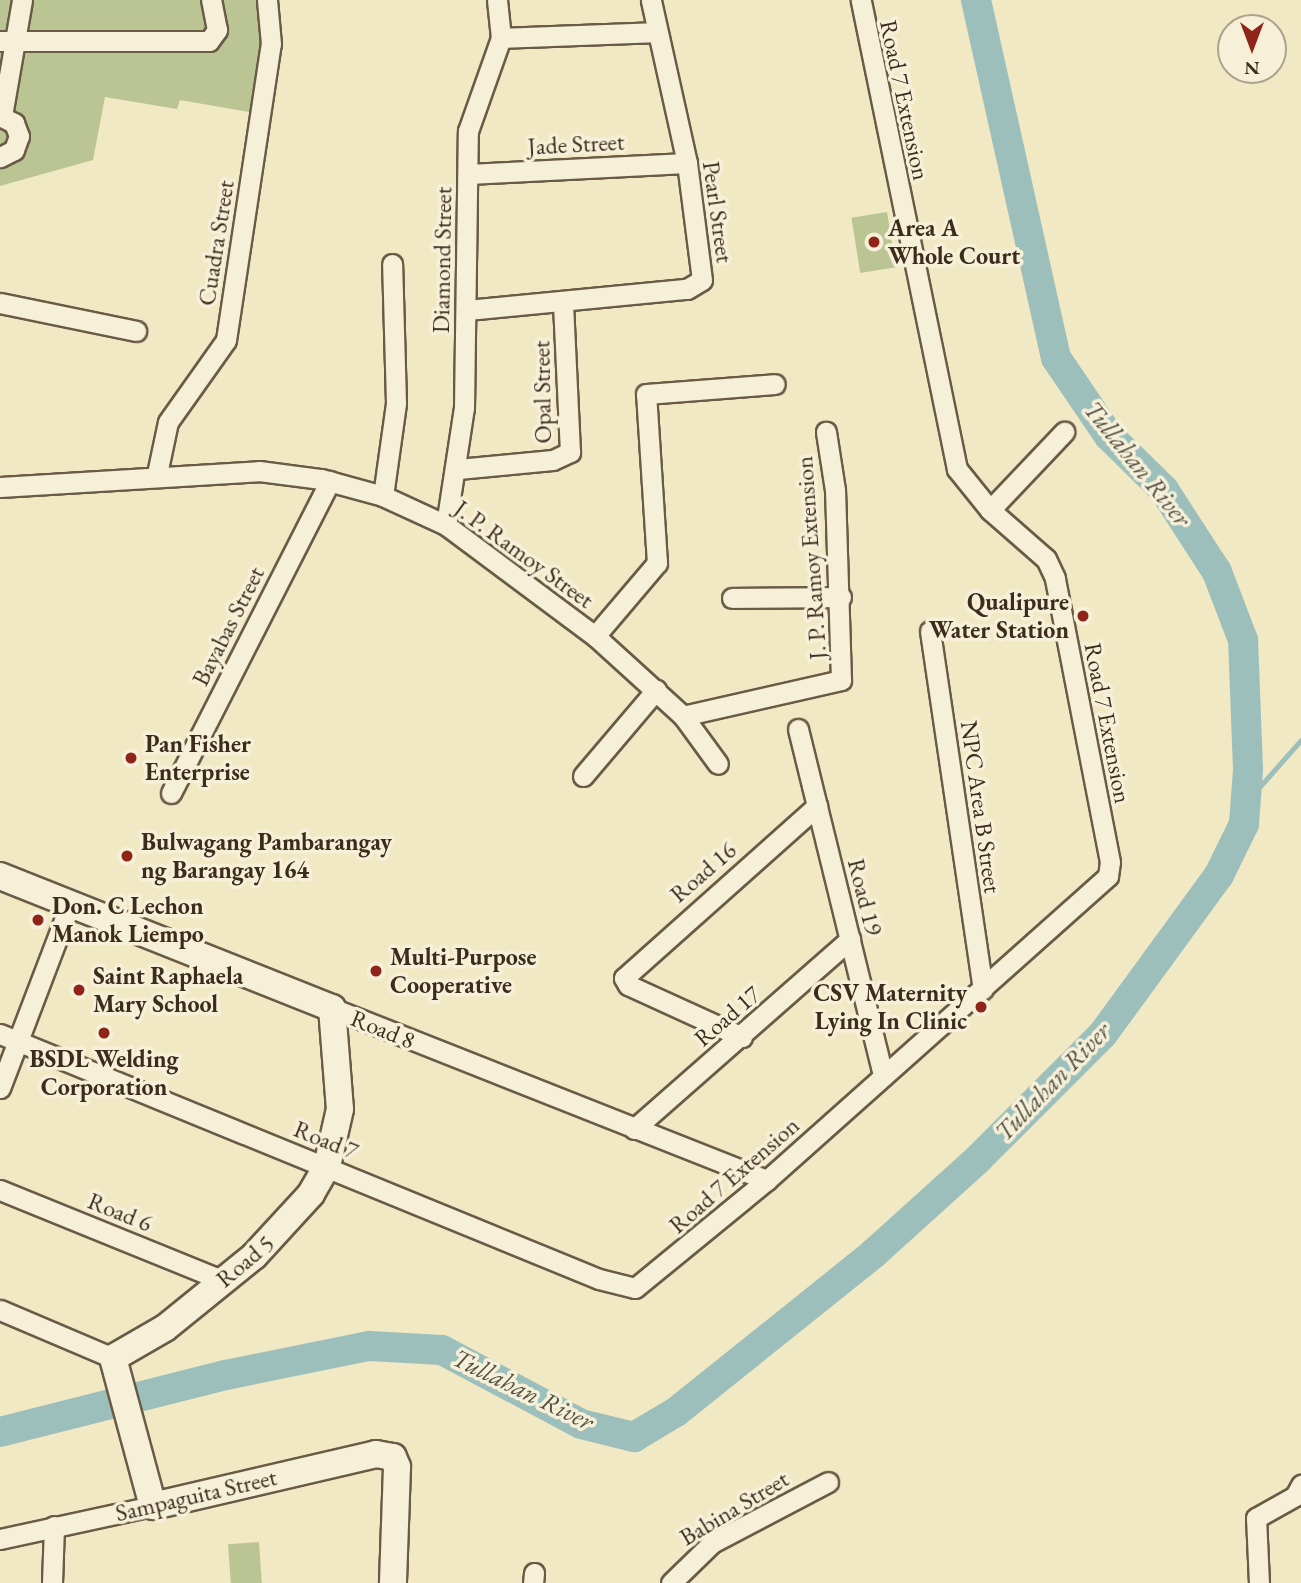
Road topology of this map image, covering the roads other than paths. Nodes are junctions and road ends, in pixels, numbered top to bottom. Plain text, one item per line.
1 (22, 0) edge
2 (211, 0) edge
3 (267, 0) edge
4 (498, 0) edge
5 (651, 0) edge
6 (861, 0) edge
7 (657, 32) junction
8 (501, 38) junction
9 (8, 41) edge
10 (1, 116) edge
11 (0, 157) edge
12 (687, 163) junction
13 (468, 174) junction
14 (392, 264) dead end
15 (563, 301) junction
16 (0, 303) edge
17 (467, 310) junction
18 (136, 331) dead end
19 (775, 384) dead end
20 (826, 432) dead end
21 (1064, 432) dead end
22 (458, 469) junction
23 (157, 474) junction
24 (330, 481) junction
25 (0, 487) edge
26 (383, 496) junction
27 (990, 510) junction
28 (446, 525) junction
29 (841, 597) junction
30 (732, 598) dead end
31 (930, 631) dead end
32 (595, 636) junction
33 (656, 690) junction
34 (683, 716) junction
35 (798, 729) dead end
36 (718, 764) dead end
37 (583, 776) dead end
38 (171, 793) dead end
39 (817, 806) junction
40 (0, 876) edge
41 (70, 905) junction
42 (850, 939) junction
43 (983, 989) junction
44 (332, 1008) junction
45 (0, 1034) edge
46 (741, 1037) junction
47 (19, 1042) junction
48 (883, 1076) junction
49 (0, 1088) edge
50 (634, 1129) junction
51 (327, 1166) junction
52 (767, 1180) junction
53 (0, 1190) edge
54 (222, 1280) junction
55 (635, 1288) joint
56 (0, 1310) edge
57 (117, 1371) junction
58 (828, 1482) dead end
59 (1301, 1485) edge
60 (153, 1506) junction
61 (54, 1526) junction
62 (0, 1539) edge
63 (52, 1583) edge
64 (393, 1583) edge
65 (671, 1583) edge
66 (1259, 1583) edge

1 - 9 street
2 - 9 street
3 - 23 street, Cuadra Street
4 - 8 street, Diamond Street
5 - 7 street, Pearl Street
6 - 27 street, Road 7 Extension
7 - 8 street
7 - 12 street, Pearl Street
8 - 13 street, Diamond Street
9 - 10 street
10 - 11 street
12 - 13 street, Jade Street
12 - 15 street, Pearl Street
13 - 17 street, Diamond Street
14 - 26 street
15 - 17 street, Pearl Street
15 - 22 street, Opal Street
16 - 18 street
17 - 22 street, Diamond Street
19 - 32 street
20 - 29 street, J. P. Ramoy Extension
21 - 27 street
22 - 28 street, Diamond Street
23 - 24 street, J. P. Ramoy Street
23 - 25 street, J. P. Ramoy Street
24 - 26 street, J. P. Ramoy Street
24 - 38 street, Bayabas Street
26 - 28 street, J. P. Ramoy Street
27 - 43 street, Road 7 Extension
28 - 32 street, J. P. Ramoy Street
29 - 30 street
29 - 34 street, J. P. Ramoy Extension
31 - 43 street, NPC Area B Street
32 - 33 street, J. P. Ramoy Street
33 - 34 street, J. P. Ramoy Street
33 - 37 street
34 - 36 street, J. P. Ramoy Street
35 - 39 street, Road 19
39 - 42 street, Road 19
39 - 46 street, Road 16
40 - 41 street, Road 8
41 - 44 street, Road 8
41 - 47 street
42 - 46 street, Road 17
42 - 48 street, Road 19
43 - 48 street, Road 7 Extension
44 - 50 street, Road 8
44 - 51 street, Road 5
45 - 47 street, Road 7
46 - 50 street, Road 17
47 - 49 street
47 - 51 street, Road 7
48 - 52 street, Road 7 Extension
50 - 52 street, Road 8
51 - 54 street, Road 5
51 - 55 street, Road 7
52 - 55 street, Road 7 Extension
53 - 54 street, Road 6
54 - 57 street, Road 5
56 - 57 street
57 - 60 street
58 - 65 street, Babina Street
59 - 66 street
60 - 61 street, Sampaguita Street
60 - 64 street, Sampaguita Street
61 - 62 street, Sampaguita Street
61 - 63 street

